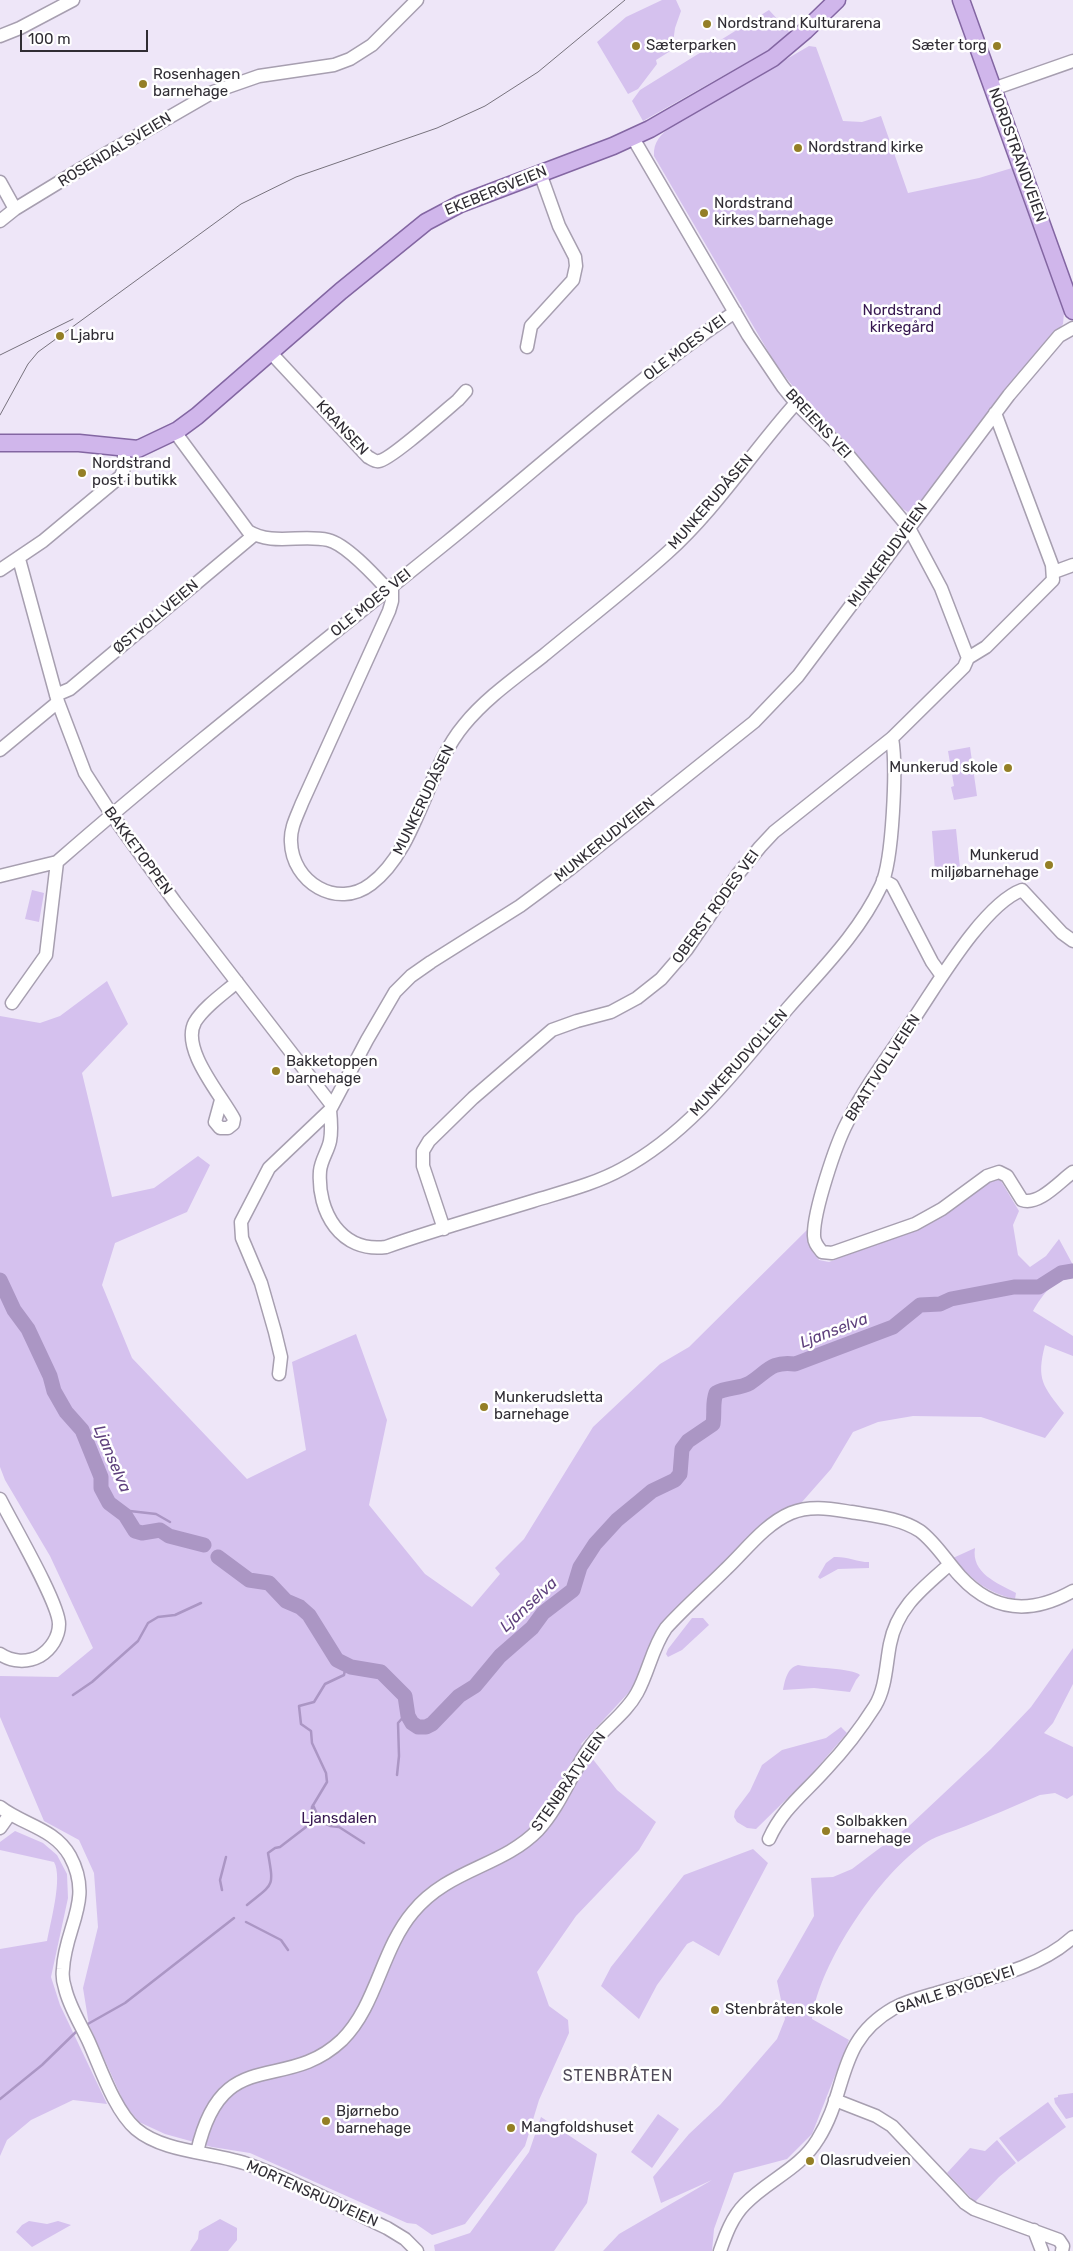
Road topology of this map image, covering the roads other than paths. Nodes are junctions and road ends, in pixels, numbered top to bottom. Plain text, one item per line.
1 (73, 0) edge
2 (417, 0) edge
3 (837, 0) edge
4 (961, 0) edge
5 (0, 36) edge
6 (1073, 61) edge
7 (993, 89) junction
8 (633, 138) junction
9 (540, 173) junction
10 (0, 182) edge
11 (14, 209) junction
12 (0, 221) edge
13 (1073, 310) edge
14 (735, 312) junction
15 (1073, 328) edge
16 (526, 347) dead end
17 (272, 353) junction
18 (466, 391) dead end
19 (796, 403) junction
20 (995, 413) junction
21 (175, 432) junction
22 (0, 443) edge
23 (124, 447) junction
24 (909, 528) junction
25 (254, 535) junction
26 (19, 559) junction
27 (1073, 566) edge
28 (0, 570) edge
29 (1054, 572) junction
30 (390, 587) junction
31 (968, 658) junction
32 (57, 698) junction
33 (892, 738) junction
34 (0, 750) edge
35 (112, 815) junction
36 (57, 862) junction
37 (0, 876) edge
38 (883, 880) junction
39 (1073, 941) edge
40 (942, 976) junction
41 (237, 982) junction
42 (12, 1003) dead end
43 (221, 1100) dead end
44 (331, 1107) junction
45 (1073, 1172) edge
46 (444, 1230) junction
47 (278, 1374) dead end
48 (0, 1499) edge
49 (950, 1564) junction
50 (1073, 1591) edge
51 (0, 1654) edge
52 (5, 1810) edge
53 (0, 1828) edge
54 (769, 1839) dead end
55 (1073, 1937) edge
56 (835, 2100) junction
57 (197, 2152) junction
58 (1034, 2230) junction
59 (417, 2251) edge
60 (720, 2251) edge
61 (1042, 2251) edge
62 (1062, 2251) edge

1 - 5 street
2 - 11 street, ROSENDALSVEIEN
3 - 8 main road, EKEBERGVEIEN
4 - 7 main road, NORDSTRANDVEIEN
6 - 7 street
7 - 13 main road, NORDSTRANDVEIEN
8 - 9 main road, EKEBERGVEIEN
8 - 14 street, BREIENS VEI
9 - 16 street
9 - 17 main road, EKEBERGVEIEN
10 - 11 street
11 - 12 street, ROSENDALSVEIEN
14 - 19 street, BREIENS VEI
14 - 30 street, OLE MOES VEI
15 - 20 street, MUNKERUDVEIEN
17 - 18 street, KRANSEN
17 - 21 main road, EKEBERGVEIEN
19 - 24 street, BREIENS VEI
19 - 30 street, MUNKERUDÅSEN
20 - 24 street, MUNKERUDVEIEN
20 - 29 street
21 - 23 main road, EKEBERGVEIEN
21 - 25 street
22 - 23 main road, EKEBERGVEIEN
23 - 26 street
24 - 31 street, BREIENS VEI
24 - 44 street, MUNKERUDVEIEN
25 - 30 street
25 - 32 street, ØSTVOLLVEIEN
26 - 28 street
26 - 32 street, BAKKETOPPEN
27 - 29 street
29 - 31 street, OBERST RODES VEI
30 - 35 street, OLE MOES VEI
31 - 33 street, OBERST RODES VEI
32 - 34 street, ØSTVOLLVEIEN
32 - 35 street, BAKKETOPPEN
33 - 38 street, MUNKERUDVOLLEN
33 - 46 street, OBERST RODES VEI
35 - 36 street, OLE MOES VEI
35 - 41 street, BAKKETOPPEN
36 - 37 street, OLE MOES VEI
36 - 42 street
38 - 40 street
38 - 46 street, MUNKERUDVOLLEN
39 - 40 street, BRATTVOLLVEIEN
40 - 45 street, BRATTVOLLVEIEN
41 - 43 street
41 - 44 street, BAKKETOPPEN
44 - 46 street, MUNKERUDVOLLEN
44 - 47 street, MUNKERUDVEIEN
48 - 51 street
49 - 50 street, STENBRÅTVEIEN
49 - 54 street
49 - 57 street, STENBRÅTVEIEN
52 - 53 street
52 - 57 street, MORTENSRUDVEIEN
55 - 56 street, GAMLE BYGDEVEI
56 - 58 street
56 - 60 street, GAMLE BYGDEVEI
57 - 59 street, MORTENSRUDVEIEN
58 - 61 street
58 - 62 street

